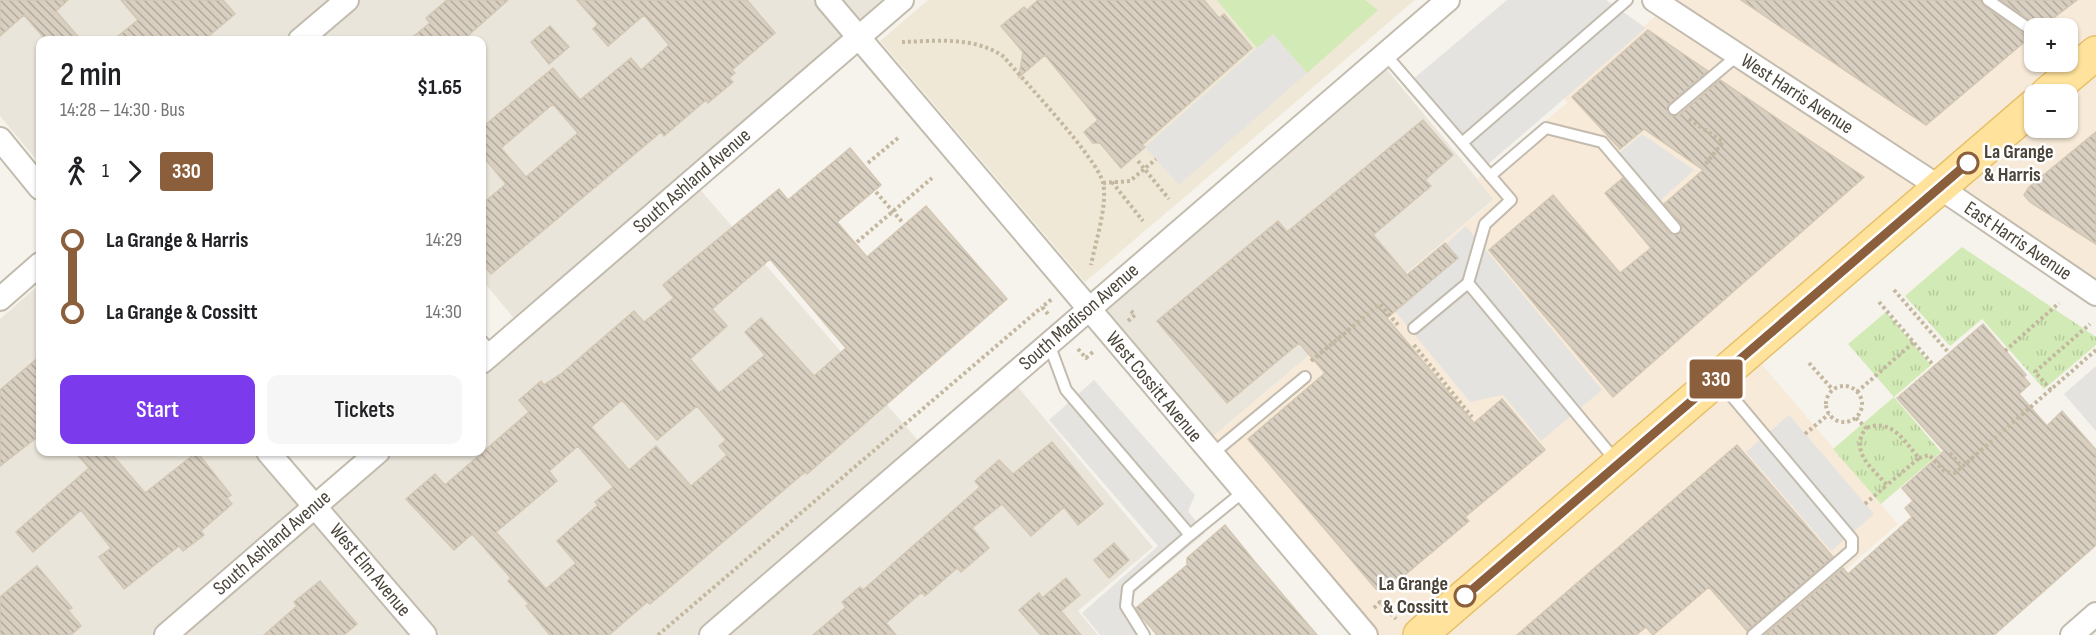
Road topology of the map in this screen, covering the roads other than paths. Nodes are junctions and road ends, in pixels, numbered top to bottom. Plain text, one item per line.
1 (347, 0) edge
2 (827, 0) edge
3 (902, 0) edge
4 (1448, 0) edge
5 (1627, 0) edge
6 (1654, 0) edge
7 (1988, 0) edge
8 (2024, 25) edge
9 (305, 36) edge
10 (858, 37) junction
11 (1385, 54) junction
12 (1738, 55) junction
13 (2084, 59) edge
14 (2058, 84) edge
15 (1674, 109) road end
16 (2024, 115) edge
17 (0, 139) edge
18 (1462, 143) junction
19 (1490, 176) junction
20 (36, 183) edge
21 (1940, 187) junction
22 (1675, 228) dead end
23 (36, 268) edge
24 (1468, 283) junction
25 (2096, 294) edge
26 (0, 299) edge
27 (1089, 309) junction
28 (1411, 333) road end
29 (1049, 344) junction
30 (486, 351) edge
31 (1305, 377) road end
32 (1717, 379) junction
33 (1211, 455) junction
34 (271, 456) edge
35 (373, 456) edge
36 (1618, 464) junction
37 (1243, 492) junction
38 (315, 506) junction
39 (1190, 535) junction
40 (2096, 614) edge
41 (1408, 627) edge
42 (166, 635) edge
43 (425, 635) edge
44 (711, 635) edge
45 (1144, 635) edge
46 (1366, 635) edge
47 (1753, 635) edge
48 (2072, 635) edge

1 - 9 street
2 - 10 street, West Cossitt Avenue
3 - 10 street, South Ashland Avenue
4 - 11 street, South Madison Avenue
5 - 18 lane
6 - 12 street, West Harris Avenue
7 - 8 lane
10 - 27 street, West Cossitt Avenue
10 - 30 street, South Ashland Avenue
11 - 18 lane
11 - 27 street, South Madison Avenue
12 - 15 lane
12 - 21 street, West Harris Avenue
13 - 14 main road
16 - 21 main road
17 - 20 street
18 - 19 lane
19 - 22 lane
19 - 24 lane
21 - 25 street, East Harris Avenue
21 - 32 main road
23 - 26 street
24 - 28 lane
24 - 36 lane
27 - 29 street, South Madison Avenue
27 - 33 street, West Cossitt Avenue
29 - 39 lane
29 - 44 street, South Madison Avenue
31 - 33 lane
32 - 36 main road
32 - 47 lane
33 - 37 street, West Cossitt Avenue
34 - 38 street, West Elm Avenue
35 - 38 street, South Ashland Avenue
36 - 41 main road
37 - 39 lane
37 - 46 street, West Cossitt Avenue
38 - 42 street, South Ashland Avenue
38 - 43 street, West Elm Avenue
39 - 45 lane
40 - 48 street

